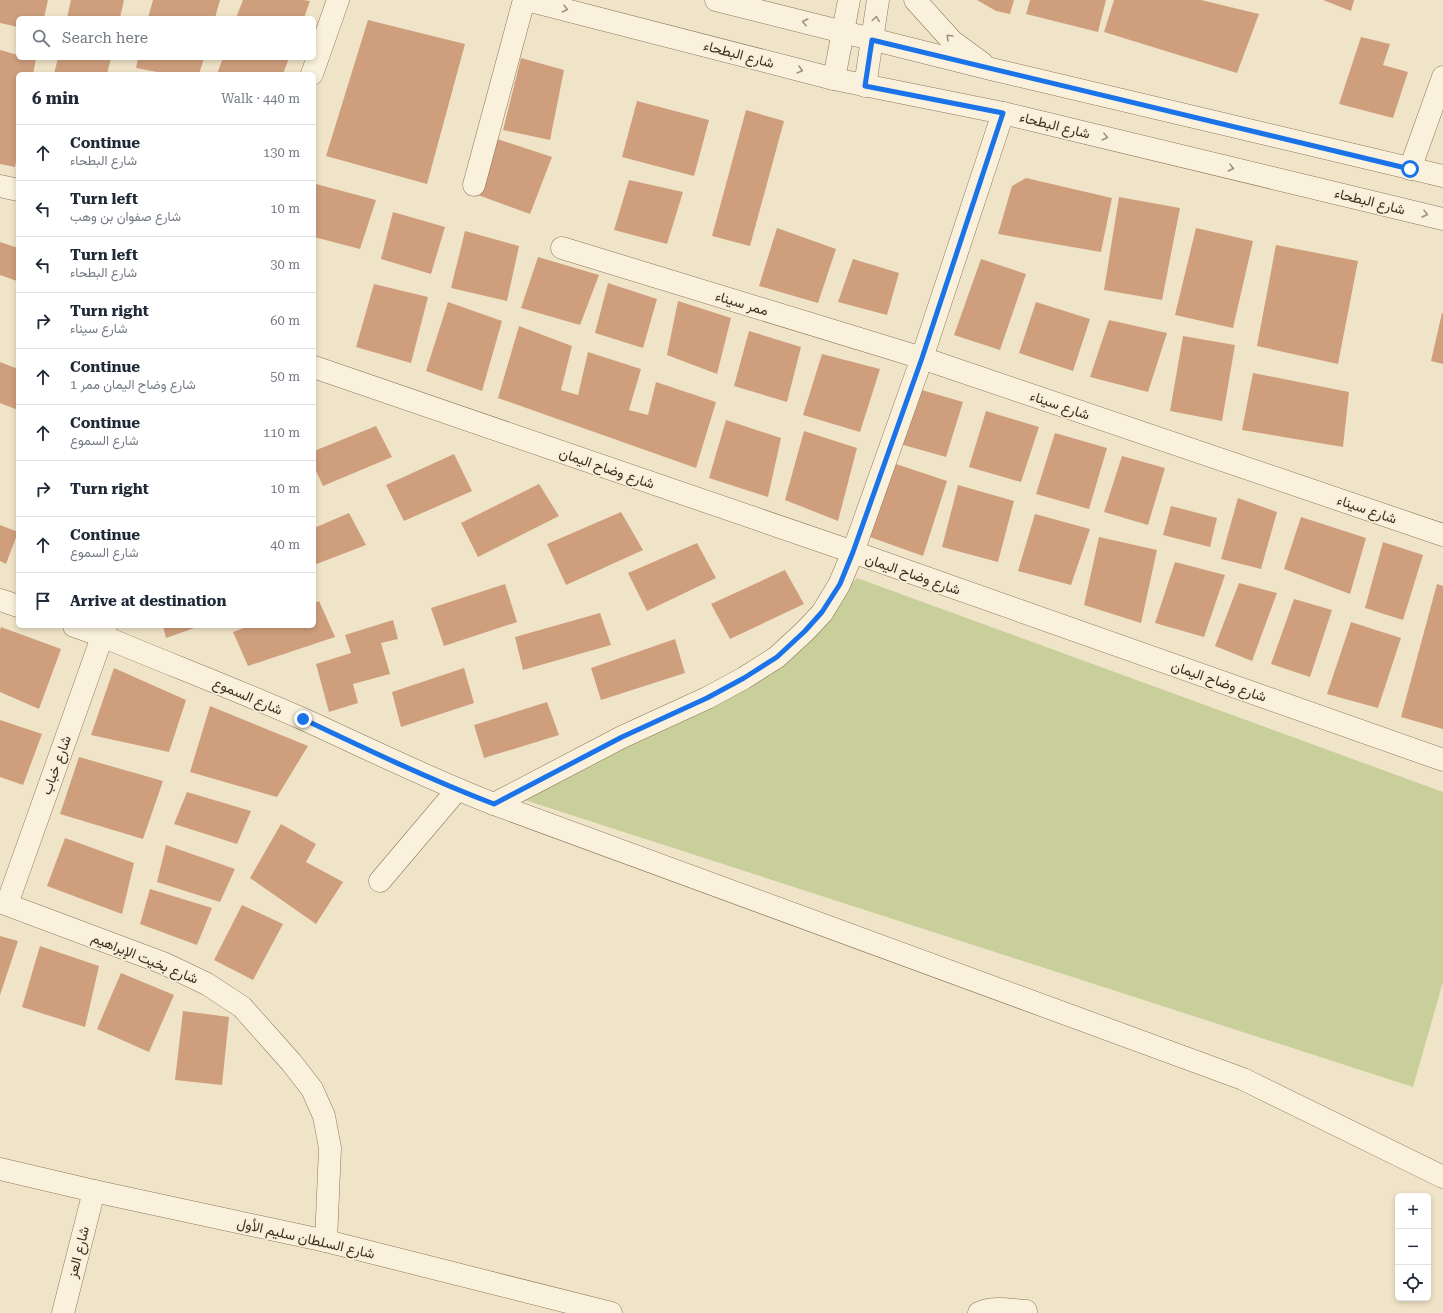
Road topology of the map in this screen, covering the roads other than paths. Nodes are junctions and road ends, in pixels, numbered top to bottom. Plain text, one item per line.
1 (338, 0) edge
2 (526, 0) edge
3 (716, 0) edge
4 (848, 0) edge
5 (878, 0) edge
6 (915, 0) edge
7 (843, 32) junction
8 (872, 40) junction
9 (991, 69) junction
10 (313, 72) edge
11 (1443, 77) edge
12 (834, 79) junction
13 (865, 86) junction
14 (1003, 113) junction
15 (1410, 169) junction
16 (1443, 176) edge
17 (474, 185) dead end
18 (0, 186) edge
19 (16, 190) edge
20 (1443, 219) edge
21 (562, 248) dead end
22 (922, 358) junction
23 (316, 368) edge
24 (1443, 535) edge
25 (853, 552) junction
26 (0, 600) edge
27 (16, 605) edge
28 (86, 628) edge
29 (104, 631) edge
30 (1443, 760) edge
31 (457, 790) junction
32 (494, 804) junction
33 (380, 881) dead end
34 (3, 903) edge
35 (0, 1169) edge
36 (1443, 1177) edge
37 (94, 1191) junction
38 (326, 1241) junction
39 (1026, 1311) dead end
40 (63, 1313) edge
41 (611, 1313) edge
42 (979, 1313) edge

1 - 10 street
2 -> 12 street, شارع البطحاء
2 - 17 street
7 -> 3 street
4 - 7 street
8 -> 5 street
9 -> 6 street
7 - 8 street
7 - 12 street
8 - 9 street
8 - 13 street
9 - 15 street
11 - 15 street
12 - 13 street, شارع البطحاء
13 - 14 street, شارع البطحاء
14 -> 20 street, شارع البطحاء
14 - 22 street
15 - 16 street
18 - 19 street
21 - 22 street, ممر سيناء
22 - 24 street, شارع سيناء
22 - 25 street
23 - 25 street, شارع وضاح اليمان
25 - 30 street, شارع وضاح اليمان
25 - 32 street
26 - 27 street
28 - 29 street, شارع السموع
29 - 31 street, شارع السموع
29 - 34 street, شارع خباب
31 - 32 street, شارع السموع
31 - 33 street
32 - 36 street, شارع السموع
34 - 38 street, شارع بخيت الإبراهيم
35 - 37 street, شارع السلطان سليم الأول
37 - 38 street, شارع السلطان سليم الأول
37 - 40 street, شارع العز
38 - 41 street, شارع السلطان سليم الأول
39 - 42 street

